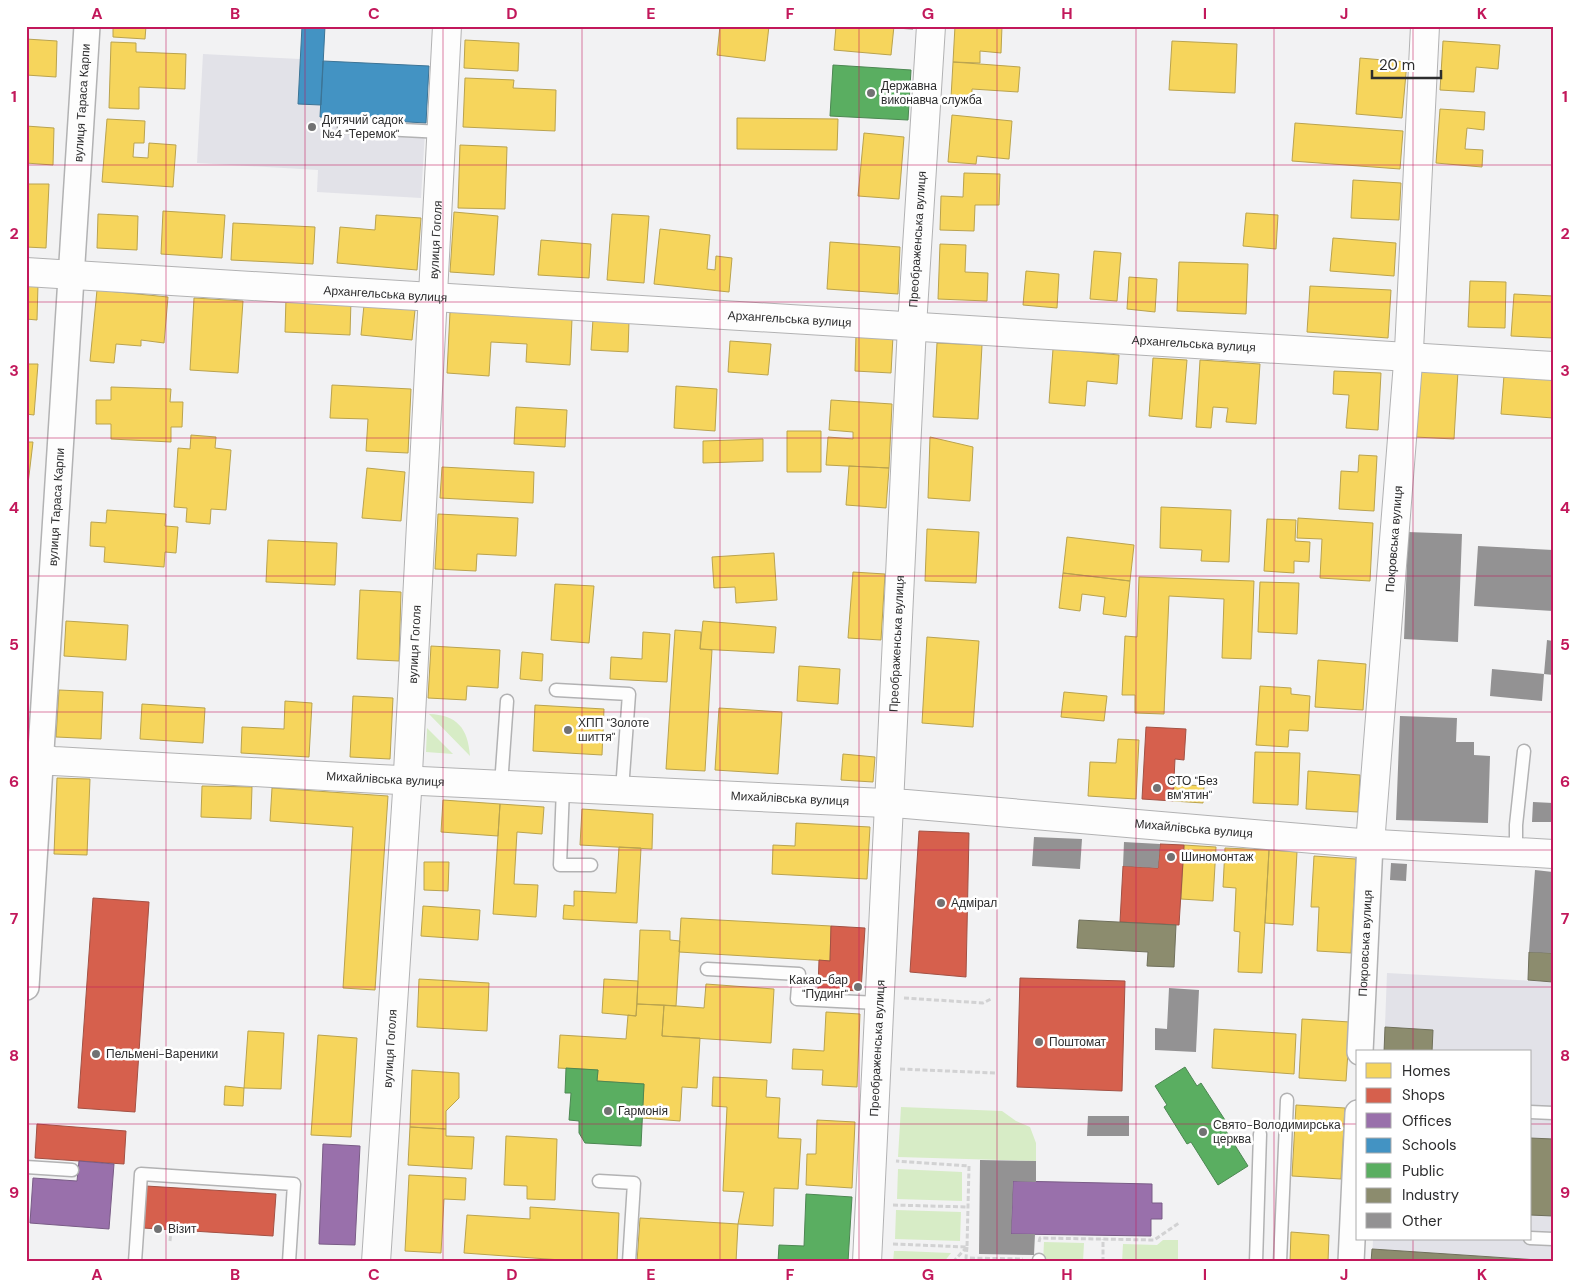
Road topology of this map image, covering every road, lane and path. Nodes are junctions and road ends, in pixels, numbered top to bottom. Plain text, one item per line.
1 (87, 26) edge
2 (447, 26) edge
3 (931, 26) edge
4 (1426, 26) edge
5 (344, 127) dead end
6 (442, 132) junction
7 (26, 272) edge
8 (71, 274) junction
9 (433, 297) junction
10 (912, 326) junction
11 (1408, 357) junction
12 (1553, 366) edge
13 (556, 690) dead end
14 (507, 701) dead end
15 (1524, 751) dead end
16 (33, 759) edge
17 (407, 780) junction
18 (501, 785) junction
19 (563, 788) junction
20 (622, 790) junction
21 (889, 804) junction
22 (1370, 844) junction
23 (1516, 853) junction
24 (1553, 854) edge
25 (591, 865) dead end
26 (707, 969) dead end
27 (26, 987) edge
28 (991, 999) dead end
29 (891, 1001) junction
30 (1360, 1050) edge
31 (900, 1068) dead end
32 (994, 1073) dead end
33 (1287, 1100) dead end
34 (1532, 1112) edge
35 (1553, 1113) edge
36 (1260, 1134) dead end
37 (888, 1160) dead end
38 (26, 1167) edge
39 (72, 1170) dead end
40 (599, 1181) dead end
41 (1356, 1190) edge
42 (886, 1205) dead end
43 (968, 1206) junction
44 (1179, 1223) dead end
45 (1355, 1229) edge
46 (171, 1230) dead end
47 (1532, 1238) edge
48 (1104, 1239) junction
49 (1553, 1239) edge
50 (170, 1241) dead end
51 (967, 1247) junction
52 (875, 1253) edge
53 (1039, 1261) edge
54 (136, 1262) edge
55 (289, 1262) edge
56 (376, 1262) edge
57 (629, 1262) edge
58 (953, 1262) edge
59 (1103, 1262) edge
60 (1256, 1262) edge
61 (1280, 1262) edge
62 (1351, 1262) edge

1 - 8 street, вулиця Тараса Карпи
2 - 6 street, вулиця Гоголя
3 - 10 street, Преображенська вулиця
4 - 11 street, Покровська вулиця
5 - 6 lane
6 - 9 street, вулиця Гоголя
7 - 8 street, Архангельська вулиця
8 - 9 street, Архангельська вулиця
8 - 16 street, вулиця Тараса Карпи
9 - 10 street, Архангельська вулиця
9 - 17 street, вулиця Гоголя
10 - 11 street, Архангельська вулиця
10 - 21 street, Преображенська вулиця
11 - 12 street, Архангельська вулиця
11 - 22 street, Покровська вулиця
13 - 20 lane
14 - 18 lane
15 - 23 lane
16 - 17 street, Михайлівська вулиця
16 - 27 street, вулиця Тараса Карпи
17 - 18 street, Михайлівська вулиця
17 - 56 street, вулиця Гоголя
18 - 19 street, Михайлівська вулиця
19 - 20 street, Михайлівська вулиця
19 - 25 lane
20 - 21 street, Михайлівська вулиця
21 - 22 street, Михайлівська вулиця
21 - 29 street, Преображенська вулиця
22 - 23 street, Михайлівська вулиця
22 - 30 street, Покровська вулиця
23 - 24 street, Михайлівська вулиця
26 - 29 lane
28 - 29 path
29 - 52 street, Преображенська вулиця
31 - 32 path
33 - 61 lane
34 - 35 lane
36 - 60 lane
37 - 43 path
38 - 39 lane
40 - 57 lane
41 - 45 street
42 - 43 path
43 - 51 path
44 - 48 path
45 - 62 street
46 - 50 path
47 - 49 lane
48 - 53 path
48 - 59 path
51 - 52 path
51 - 53 path
51 - 58 path
54 - 55 lane

